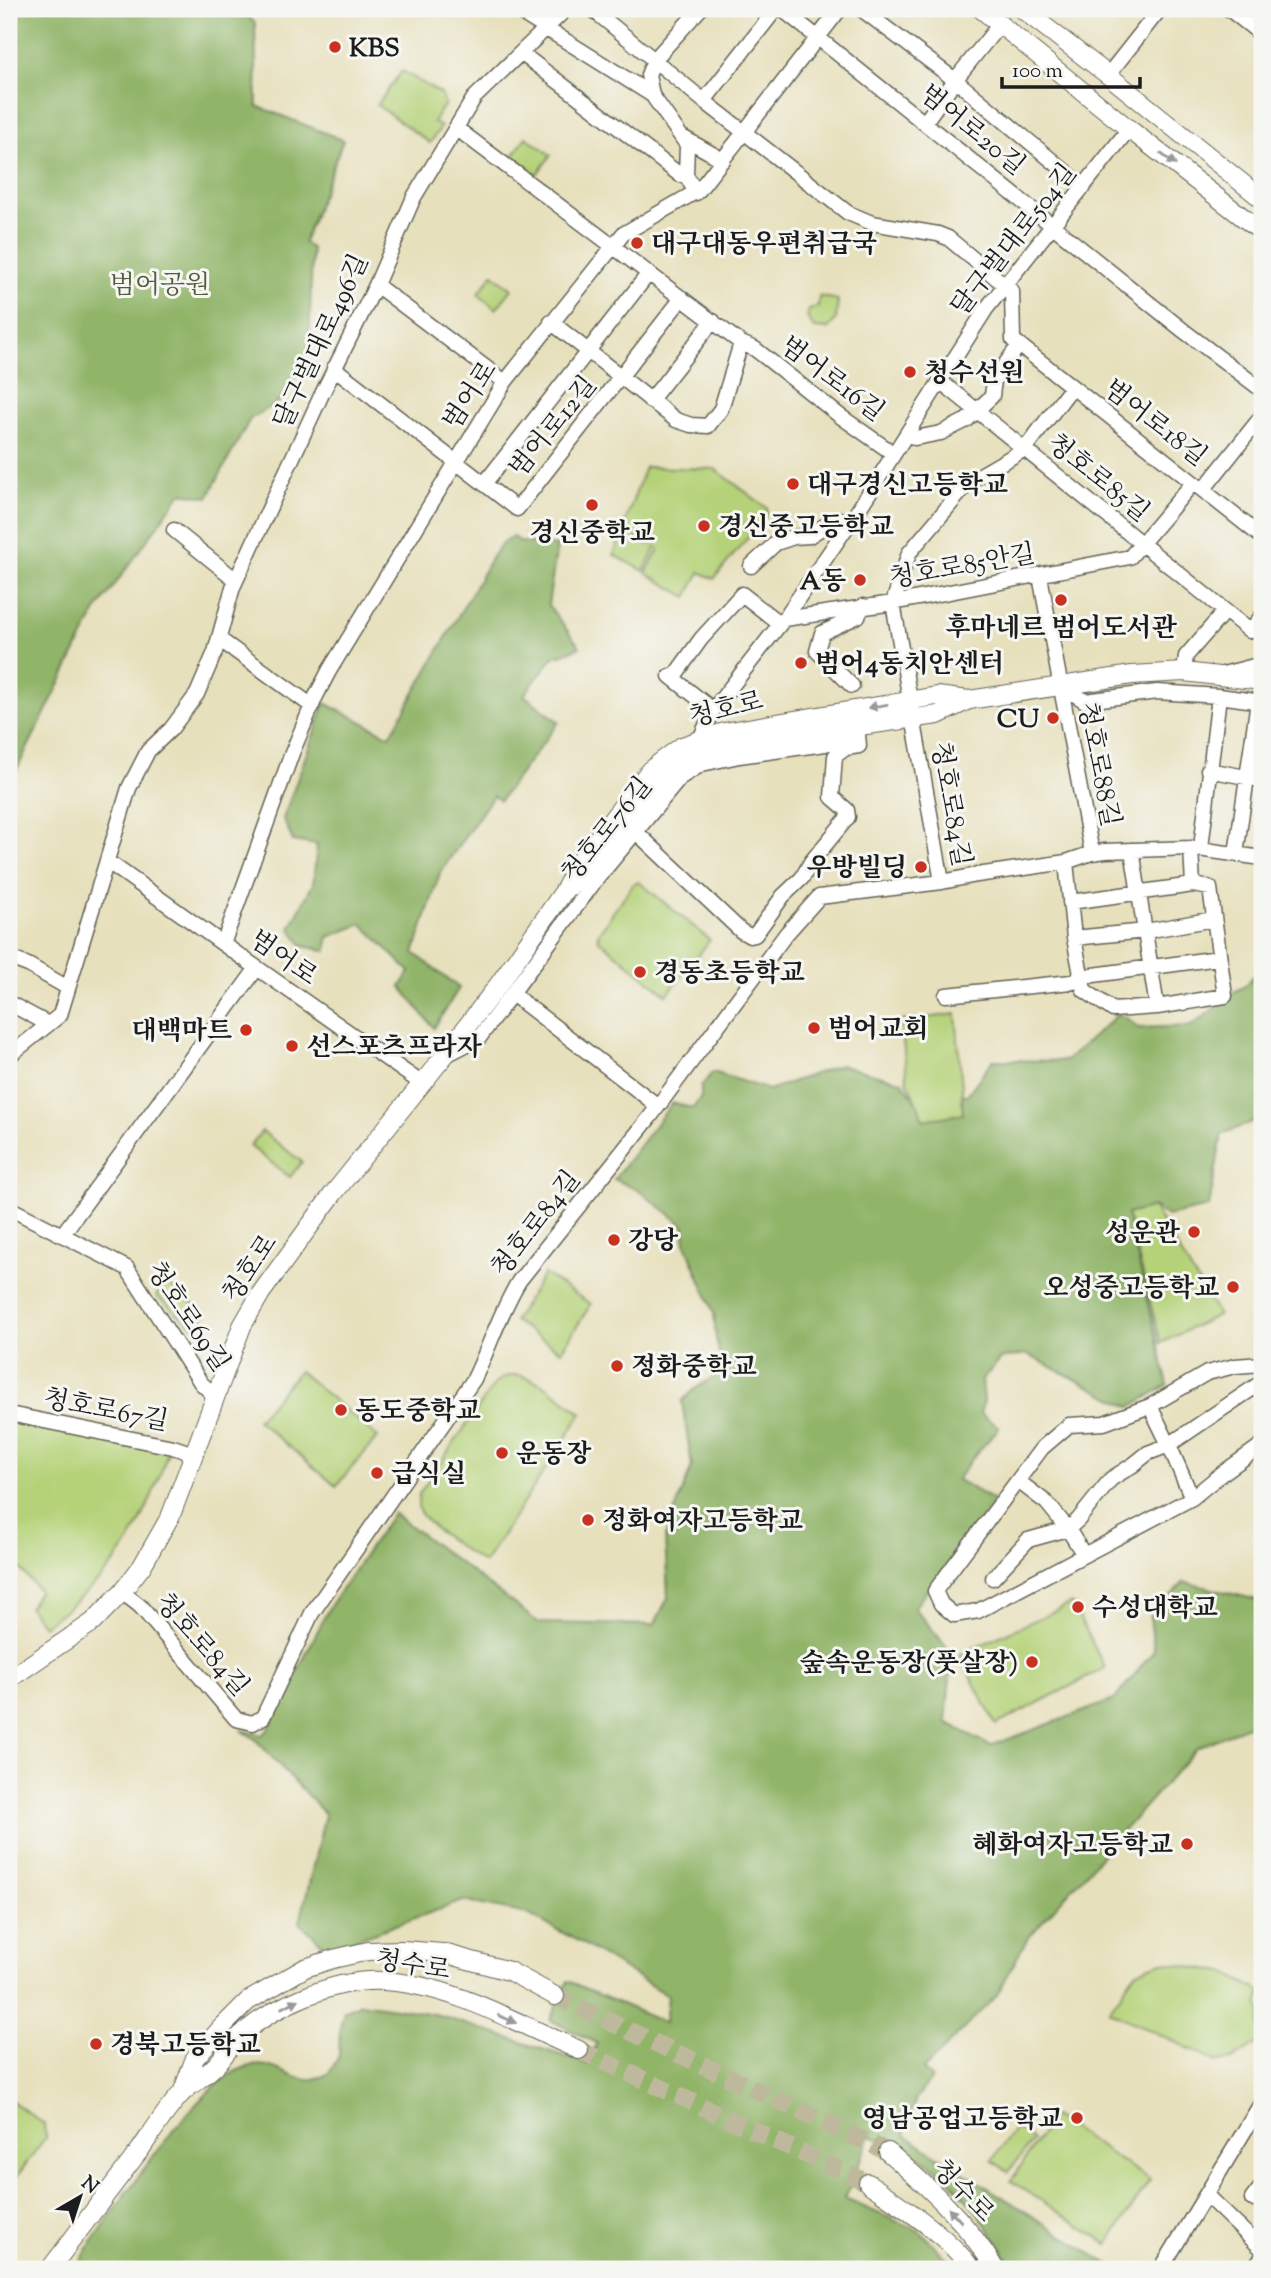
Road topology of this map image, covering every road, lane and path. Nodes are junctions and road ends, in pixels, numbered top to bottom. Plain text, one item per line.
1 (515, 9) edge
2 (566, 9) edge
3 (592, 9) edge
4 (700, 9) edge
5 (775, 9) edge
6 (782, 9) edge
7 (840, 9) edge
8 (861, 9) edge
9 (981, 9) edge
10 (1022, 9) edge
11 (1160, 9) edge
12 (1229, 9) edge
13 (1000, 24) junction
14 (547, 30) junction
15 (1262, 35) edge
16 (817, 37) junction
17 (521, 54) junction
18 (654, 60) junction
19 (1108, 75) junction
20 (955, 80) junction
21 (652, 95) junction
22 (704, 101) junction
23 (925, 122) junction
24 (456, 128) junction
25 (1129, 129) junction
26 (747, 132) junction
27 (684, 138) junction
28 (723, 160) junction
29 (686, 176) junction
30 (1084, 187) junction
31 (696, 192) junction
32 (1262, 199) edge
33 (1053, 226) junction
34 (1262, 232) edge
35 (615, 246) junction
36 (649, 273) junction
37 (376, 285) junction
38 (1005, 285) junction
39 (682, 298) junction
40 (713, 321) junction
41 (551, 322) junction
42 (741, 343) junction
43 (1018, 345) junction
44 (588, 352) junction
45 (334, 368) junction
46 (621, 378) junction
47 (940, 381) junction
48 (505, 382) junction
49 (1072, 387) junction
50 (1262, 390) edge
51 (650, 401) junction
52 (976, 411) junction
53 (1262, 416) edge
54 (915, 439) dead end
55 (1024, 449) junction
56 (894, 454) junction
57 (454, 463) junction
58 (484, 484) junction
59 (1198, 487) junction
60 (849, 524) junction
61 (174, 530) dead end
62 (1262, 537) edge
63 (1142, 544) junction
64 (751, 566) dead end
65 (1040, 576) junction
66 (236, 580) junction
67 (893, 603) junction
68 (863, 606) junction
69 (1225, 611) junction
70 (1262, 617) edge
71 (782, 622) junction
72 (219, 639) junction
73 (1262, 664) edge
74 (1184, 672) junction
75 (1216, 675) junction
76 (1262, 681) edge
77 (1060, 685) junction
78 (852, 686) dead end
79 (1219, 696) junction
80 (1260, 702) edge
81 (312, 706) junction
82 (911, 709) junction
83 (713, 710) junction
84 (858, 730) junction
85 (700, 739) junction
86 (1208, 770) junction
87 (1245, 778) junction
88 (1262, 780) edge
89 (635, 831) junction
90 (1196, 848) junction
91 (1132, 850) junction
92 (1092, 853) junction
93 (1236, 854) junction
94 (1262, 858) edge
95 (107, 862) junction
96 (1066, 862) junction
97 (802, 878) junction
98 (942, 882) junction
99 (1193, 886) junction
100 (564, 891) junction
101 (1140, 892) junction
102 (819, 897) junction
103 (1070, 902) junction
104 (1214, 919) junction
105 (1146, 931) junction
106 (1074, 938) junction
107 (223, 944) junction
108 (9, 958) edge
109 (1219, 958) junction
110 (257, 968) junction
111 (1152, 968) junction
112 (1080, 979) junction
113 (68, 988) junction
114 (512, 994) junction
115 (946, 995) dead end
116 (9, 1003) edge
117 (1157, 1007) junction
118 (48, 1024) junction
119 (445, 1055) junction
120 (9, 1056) edge
121 (421, 1083) junction
122 (658, 1106) junction
123 (9, 1208) edge
124 (62, 1235) junction
125 (1262, 1364) edge
126 (1262, 1382) edge
127 (215, 1396) junction
128 (1150, 1406) junction
129 (9, 1415) edge
130 (1169, 1445) junction
131 (1262, 1446) edge
132 (194, 1454) junction
133 (1018, 1481) junction
134 (1192, 1498) junction
135 (1068, 1529) junction
136 (1084, 1555) junction
137 (993, 1577) dead end
138 (122, 1592) junction
139 (9, 1679) edge
140 (555, 1996) tunnel mouth
141 (579, 2050) tunnel mouth
142 (181, 2094) junction
143 (1262, 2102) edge
144 (888, 2152) tunnel mouth
145 (868, 2183) tunnel mouth
146 (1262, 2186) edge
147 (1206, 2195) junction
148 (1252, 2199) dead end
149 (1262, 2249) edge
150 (1262, 2258) edge
151 (50, 2269) edge
152 (972, 2269) edge
153 (995, 2269) edge
154 (1161, 2269) edge
155 (1252, 2269) edge

1 - 14 street
2 - 14 street, 달구벌대로496길
3 - 18 street
4 - 18 street
5 - 22 street
6 - 16 street, 범어로20길
7 - 16 street, 범어로
8 - 20 street
9 - 13 main road
10 - 19 main road
11 - 19 street
12 - 15 street
13 - 20 street
13 - 25 main road
14 - 17 street, 달구벌대로496길
14 - 21 street
16 - 23 street, 범어로20길
16 - 26 street, 범어로
17 - 24 street, 달구벌대로496길
17 - 29 street
18 - 21 street
18 - 22 street
19 - 32 main road
20 - 23 street
20 - 30 street
21 - 27 street
22 - 26 street
23 - 33 street, 범어로20길
24 - 35 street
24 - 37 street, 달구벌대로496길
25 - 30 street, 달구벌대로504길
25 -> 34 main road
26 - 28 street, 범어로
26 - 38 street
27 - 28 street
27 - 29 street
28 - 31 street, 범어로
29 - 31 street
30 - 33 street, 달구벌대로504길
31 - 35 street, 범어로
33 - 38 street, 달구벌대로504길
33 - 50 street, 범어로20길
35 - 36 street, 범어로16길
35 - 41 street, 범어로
36 - 39 street, 범어로16길
36 - 44 street
37 - 45 street, 달구벌대로496길
37 - 48 street
38 - 43 street
38 - 47 street, 달구벌대로504길
39 - 40 street, 범어로16길
39 - 46 street
40 - 42 street, 범어로16길
40 - 51 street
41 - 44 street, 범어로16길
41 - 48 street, 범어로
42 - 51 street, 범어로16길
42 - 56 street, 범어로16길
43 - 49 street, 범어로18길
43 - 52 street
44 - 46 street, 범어로16길
44 - 58 street
45 - 57 street, 범어로12길
45 - 66 street, 달구벌대로496길
46 - 51 street, 범어로16길
46 - 58 street, 범어로12길
47 - 52 street
47 - 56 street, 달구벌대로504길
48 - 57 street, 범어로
49 - 55 street, 청호로85길
49 - 59 street, 범어로18길
52 - 54 street
52 - 55 street
53 - 59 street, 청호로85안길
55 - 63 street, 청호로85길
55 - 67 street, 청호로85길
56 - 60 street, 달구벌대로504길
57 - 58 street, 범어로12길
57 - 81 street, 범어로
59 - 62 street, 범어로18길
59 - 63 street, 청호로85안길
60 - 64 street
60 - 71 street, 달구벌대로504길
61 - 66 street
63 - 65 street, 청호로85안길
63 - 69 street
65 - 67 street, 청호로85안길
65 - 77 street
66 - 72 street, 달구벌대로496길
67 - 68 street, 청호로85안길
67 - 82 street, 청호로85길
68 - 71 street, 청호로85안길
68 - 78 street
69 - 70 street
69 - 74 street
71 - 83 street, 달구벌대로504길
71 - 83 street
72 - 81 street
72 - 95 street, 달구벌대로496길
73 - 75 street
74 - 75 main road, 청호로
74 - 77 main road, 청호로
75 - 76 main road, 청호로
77 - 79 street
77 - 82 main road, 청호로
77 - 92 street, 청호로88길
79 - 80 street
79 - 86 street
80 - 87 street
81 - 107 street, 범어로
82 - 84 main road, 청호로
82 -> 85 main road, 청호로
82 - 98 street, 청호로84길
83 - 85 street, 달구벌대로504길
84 - 89 street, 청호로76길
84 - 97 street
84 - 100 main road, 청호로
85 - 100 main road, 청호로
86 - 87 street
86 - 90 street
87 - 88 street
87 - 93 street
89 - 97 street
89 - 114 street, 청호로76길
90 - 91 street, 청호로88길
90 - 93 street, 청호로88길
90 - 99 street
91 - 92 street, 청호로88길
91 - 101 street
92 - 96 street, 청호로88길
93 - 94 street, 청호로88길
95 - 107 street
95 - 113 street
96 - 98 street, 청호로88길
96 - 103 street
97 - 102 street
98 - 102 street, 청호로84길
99 - 101 street
99 - 104 street
100 - 119 main road, 청호로
101 - 103 street
101 - 105 street
102 - 122 street, 청호로84길
103 - 106 street
104 - 105 street
104 - 109 street
105 - 106 street
105 - 111 street
106 - 112 street
107 - 110 street, 범어로
108 - 113 street
109 - 111 street
109 - 117 street
110 - 121 street, 범어로
110 - 124 street
111 - 112 street
111 - 117 street
112 - 115 street
112 - 117 street
113 - 118 street
114 - 119 street, 청호로76길
114 - 122 street
116 - 118 street
118 - 120 street
119 - 121 main road, 청호로
121 - 127 main road, 청호로
122 - 138 street, 청호로84길
123 - 124 street, 청호로69길
124 - 127 street, 청호로69길
125 - 128 street
126 - 130 street
127 - 132 main road, 청호로
128 - 130 street
128 - 133 street
129 - 132 street, 청호로67길
130 - 134 street
130 - 135 street
131 - 134 street
132 - 138 main road, 청호로
133 - 135 street
133 - 136 street
134 - 136 street
135 - 136 street
135 - 137 street
138 - 139 main road, 청호로
140 - 142 main road, 청수로
142 -> 141 main road, 청수로
142 - 151 main road, 청수로
143 - 147 street
153 -> 144 main road, 청수로
145 - 152 main road, 청수로
146 - 148 street
147 - 149 street
147 - 154 street
150 - 155 street

